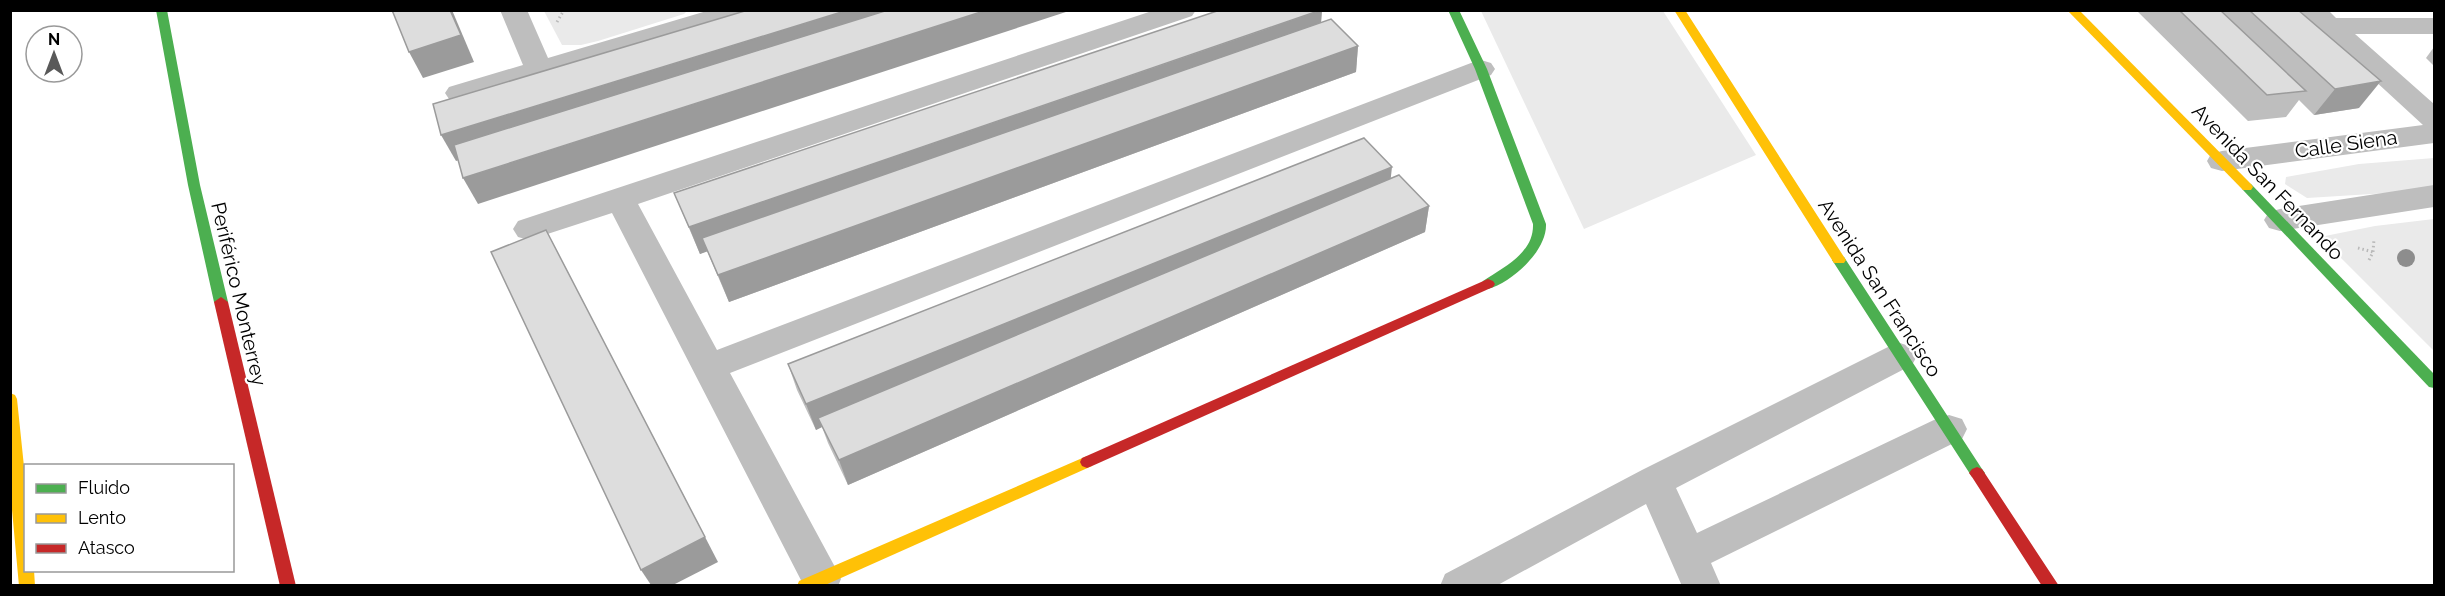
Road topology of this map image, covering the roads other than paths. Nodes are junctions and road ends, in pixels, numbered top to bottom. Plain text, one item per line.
1 (161, 10) edge
2 (513, 10) edge
3 (1183, 10) edge
4 (1453, 10) edge
5 (1679, 10) edge
6 (2072, 10) edge
7 (731, 12) edge
8 (2320, 18) edge
9 (2434, 26) edge
10 (1481, 69) junction
11 (539, 70) junction
12 (459, 93) dead end
13 (2434, 119) edge
14 (2434, 133) edge
15 (2222, 161) junction
16 (2434, 196) edge
17 (620, 198) junction
18 (2280, 220) junction
19 (529, 229) dead end
20 (1900, 356) junction
21 (709, 367) junction
22 (2434, 383) edge
23 (10, 399) edge
24 (1949, 429) junction
25 (1655, 481) junction
26 (24, 552) edge
27 (1695, 570) edge
28 (813, 582) edge
29 (288, 585) edge
30 (1459, 585) edge
31 (2051, 585) edge

1 - 29 main road, Periférico Monterrey
2 - 11 street
3 - 17 street
4 - 10 main road
5 - 20 main road, Avenida San Francisco
6 - 15 main road, Avenida San Fernando
7 - 11 street
8 - 9 street
8 - 13 street
10 - 21 street
10 - 28 main road
11 - 12 street
14 - 15 street, Calle Siena
15 - 18 main road, Avenida San Fernando
16 - 18 street
17 - 19 street
17 - 21 street
18 - 22 main road, Avenida San Fernando
20 - 24 main road, Avenida San Francisco
20 - 25 street
21 - 28 street
23 - 26 main road
24 - 27 street
24 - 31 main road, Avenida San Francisco
25 - 27 street
25 - 30 street

